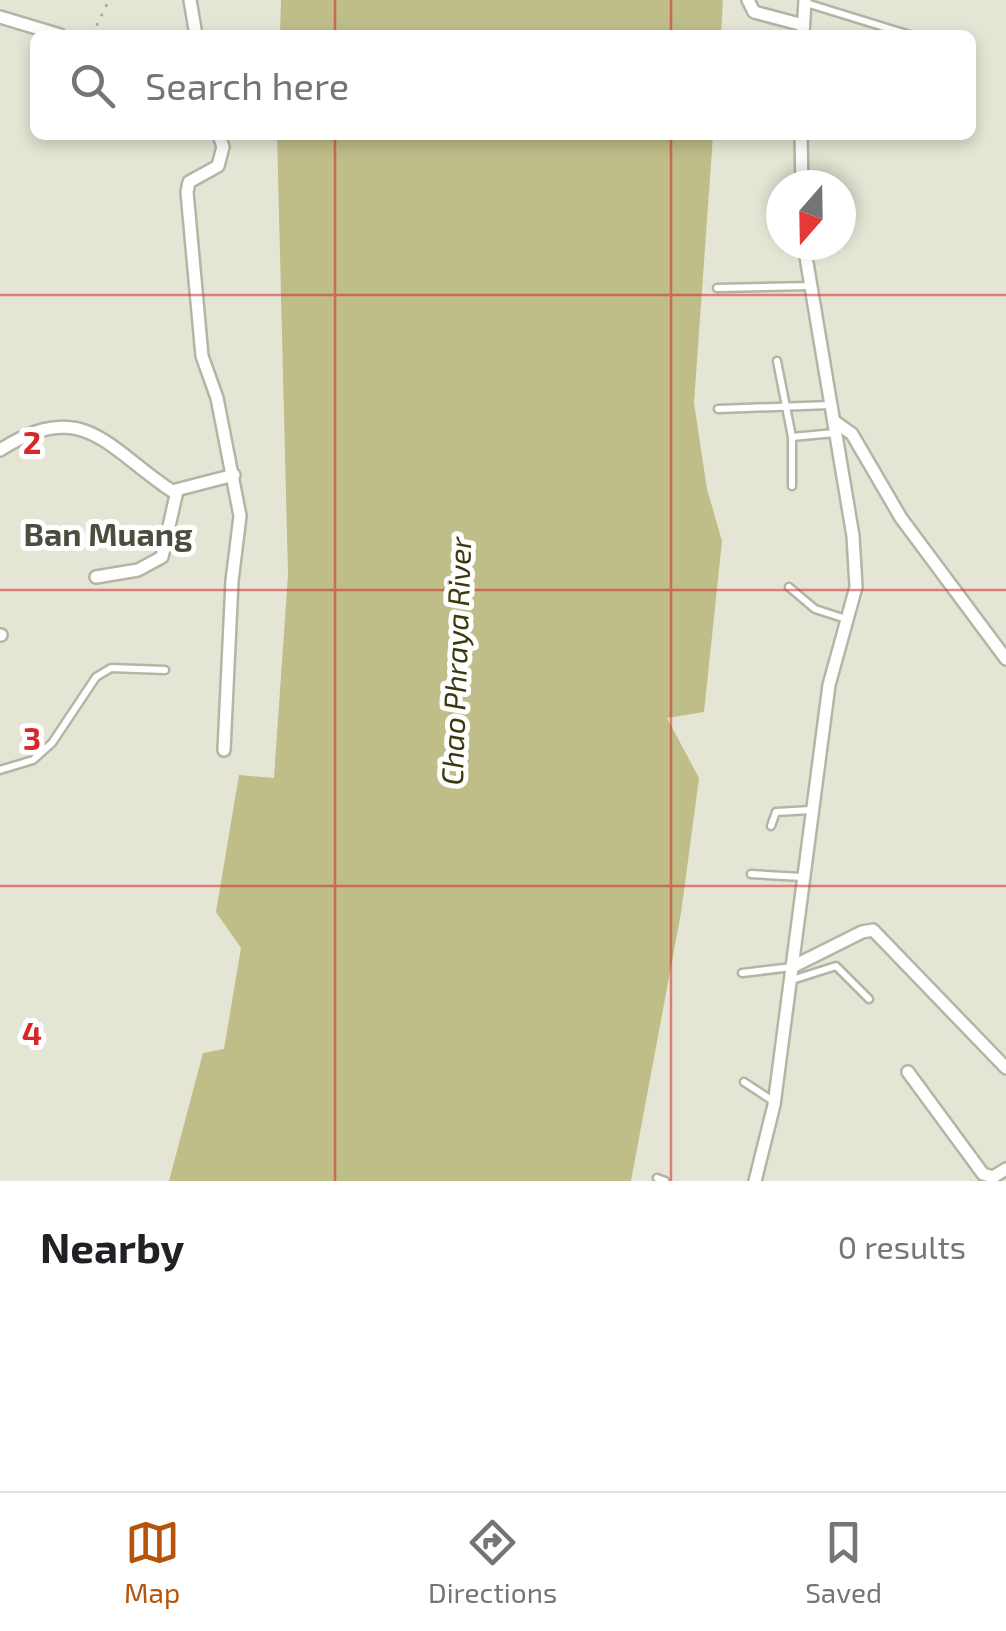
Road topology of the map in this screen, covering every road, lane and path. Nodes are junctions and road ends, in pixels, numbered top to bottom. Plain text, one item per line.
1 (108, 0) edge
2 (190, 0) edge
3 (748, 0) edge
4 (805, 1) edge
5 (0, 17) edge
6 (43, 30) edge
7 (94, 30) edge
8 (195, 30) edge
9 (803, 30) edge
10 (895, 30) edge
11 (221, 140) edge
12 (801, 140) edge
13 (802, 170) edge
14 (807, 260) edge
15 (812, 286) junction
16 (717, 288) dead end
17 (777, 360) dead end
18 (832, 404) junction
19 (787, 406) junction
20 (718, 409) dead end
21 (834, 427) junction
22 (792, 437) junction
23 (0, 450) edge
24 (234, 475) junction
25 (792, 486) dead end
26 (176, 492) junction
27 (96, 577) dead end
28 (790, 588) dead end
29 (846, 618) junction
30 (1006, 658) edge
31 (166, 670) dead end
32 (224, 750) dead end
33 (0, 770) edge
34 (811, 810) junction
35 (771, 826) dead end
36 (751, 874) dead end
37 (804, 878) junction
38 (792, 966) junction
39 (742, 973) dead end
40 (790, 980) junction
41 (869, 998) dead end
42 (1006, 1068) edge
43 (908, 1072) dead end
44 (744, 1082) dead end
45 (774, 1101) junction
46 (1006, 1169) edge
47 (755, 1181) edge

1 - 7 path
2 - 8 street
3 - 9 street
4 - 9 street
4 - 10 lane
5 - 6 street
11 - 24 street
12 - 13 street
14 - 15 street
15 - 16 lane
15 - 18 street
17 - 19 lane
18 - 19 lane
18 - 21 street
19 - 20 lane
19 - 22 lane
21 - 22 lane
21 - 29 street
21 - 30 street
22 - 25 lane
23 - 26 street
24 - 26 street
24 - 32 street
26 - 27 street
28 - 29 lane
29 - 34 street
31 - 33 lane
34 - 35 lane
34 - 37 street
36 - 37 lane
37 - 38 street
38 - 39 lane
38 - 40 street
38 - 42 street
40 - 41 lane
40 - 45 street
43 - 46 street
44 - 45 lane
45 - 47 street

